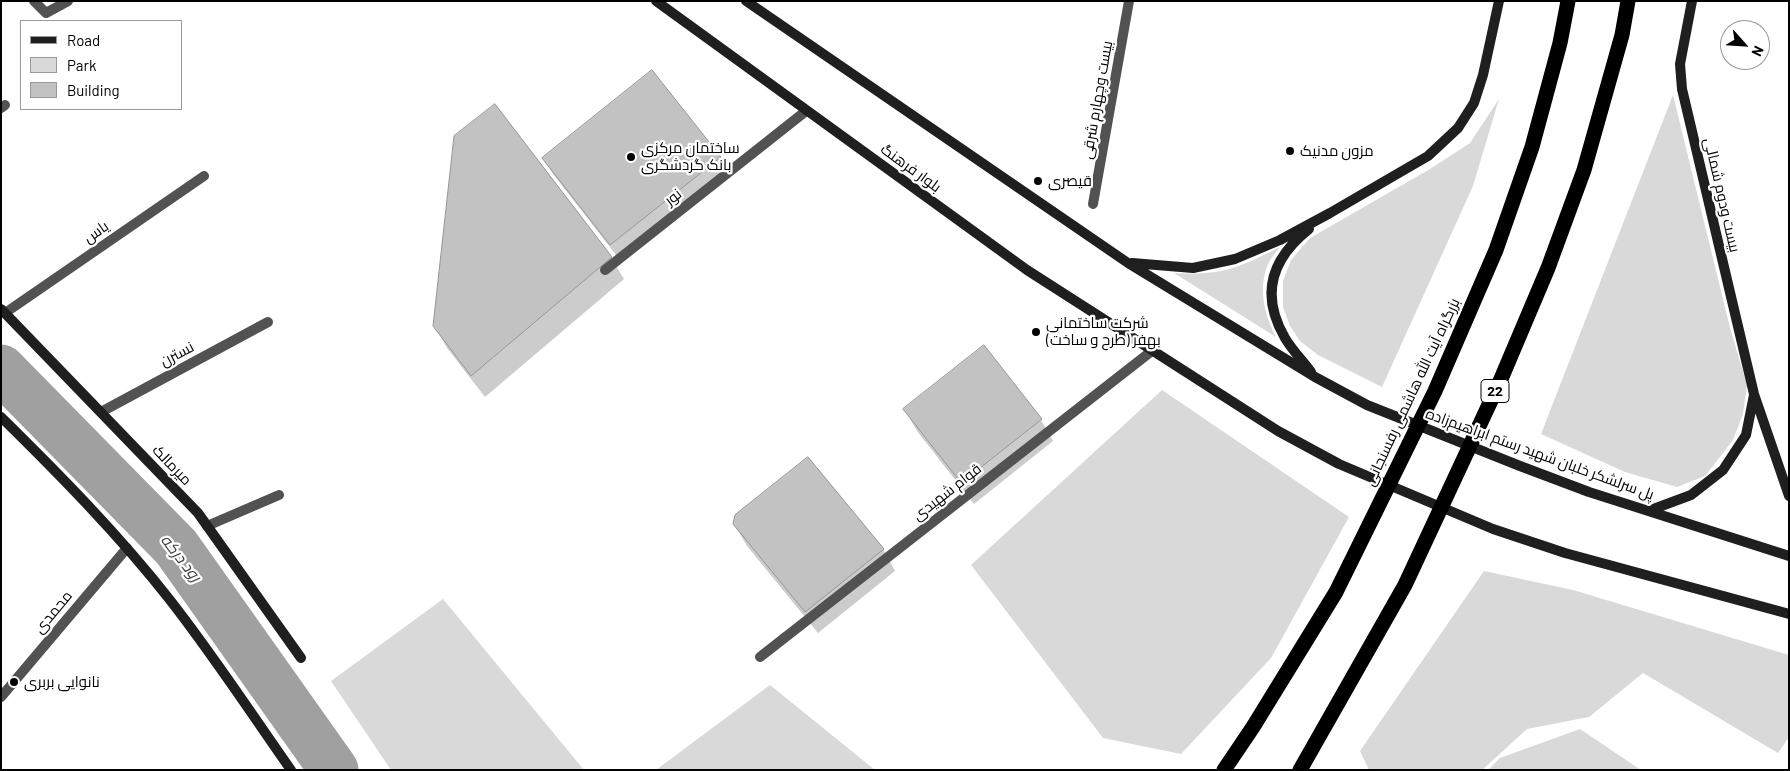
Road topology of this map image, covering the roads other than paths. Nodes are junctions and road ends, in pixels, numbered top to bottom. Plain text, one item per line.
1 (34, 1) edge
2 (68, 1) edge
3 (656, 1) edge
4 (746, 1) edge
5 (1129, 1) edge
6 (1499, 1) edge
7 (1568, 1) edge
8 (1628, 1) edge
9 (1692, 1) edge
10 (806, 111) junction
11 (204, 176) dead end
12 (1093, 204) dead end
13 (1330, 213) junction
14 (1128, 263) junction
15 (605, 270) dead end
16 (3, 311) edge
17 (268, 322) dead end
18 (1153, 350) junction
19 (1315, 377) junction
20 (1754, 394) junction
21 (101, 412) junction
22 (1, 417) edge
23 (279, 495) dead end
24 (1789, 496) edge
25 (1648, 511) junction
26 (207, 526) junction
27 (127, 548) junction
28 (1789, 556) edge
29 (1789, 614) edge
30 (760, 657) dead end
31 (301, 658) dead end
32 (1, 696) edge
33 (1304, 764) edge
34 (291, 770) edge
35 (1224, 770) edge

1 - 2 street
3 - 10 main road, بلوار فرهنگ
4 - 14 main road
5 - 12 street, بیست وچهارم شرقی
6 - 13 main road
7 - 35 highway, بزرگراه آیت الله هاشمی رفسنجانی
8 - 33 highway, 22
9 - 20 main road, بیست ودوم شمالی
10 - 15 street, نور
10 - 18 main road, بلوار فرهنگ
11 - 16 street, یاس
13 - 14 main road
13 - 19 main road
14 - 19 main road, پل سرلشکر خلبان شهید رستم ابراهیم‌زاده
16 - 21 main road, میرمالک
17 - 21 street, نسترن
18 - 29 main road
18 - 30 street, قوام شهیدی
19 - 25 main road, پل سرلشکر خلبان شهید رستم ابراهیم‌زاده
20 - 24 main road, بیست ودوم شمالی
20 - 25 main road, بیست ودوم شمالی
21 - 26 main road, میرمالک
22 - 27 main road
23 - 26 street
25 - 28 main road, پل سرلشکر خلبان شهید رستم ابراهیم‌زاده
26 - 31 main road, میرمالک
27 - 32 street, محمدی
27 - 34 main road

